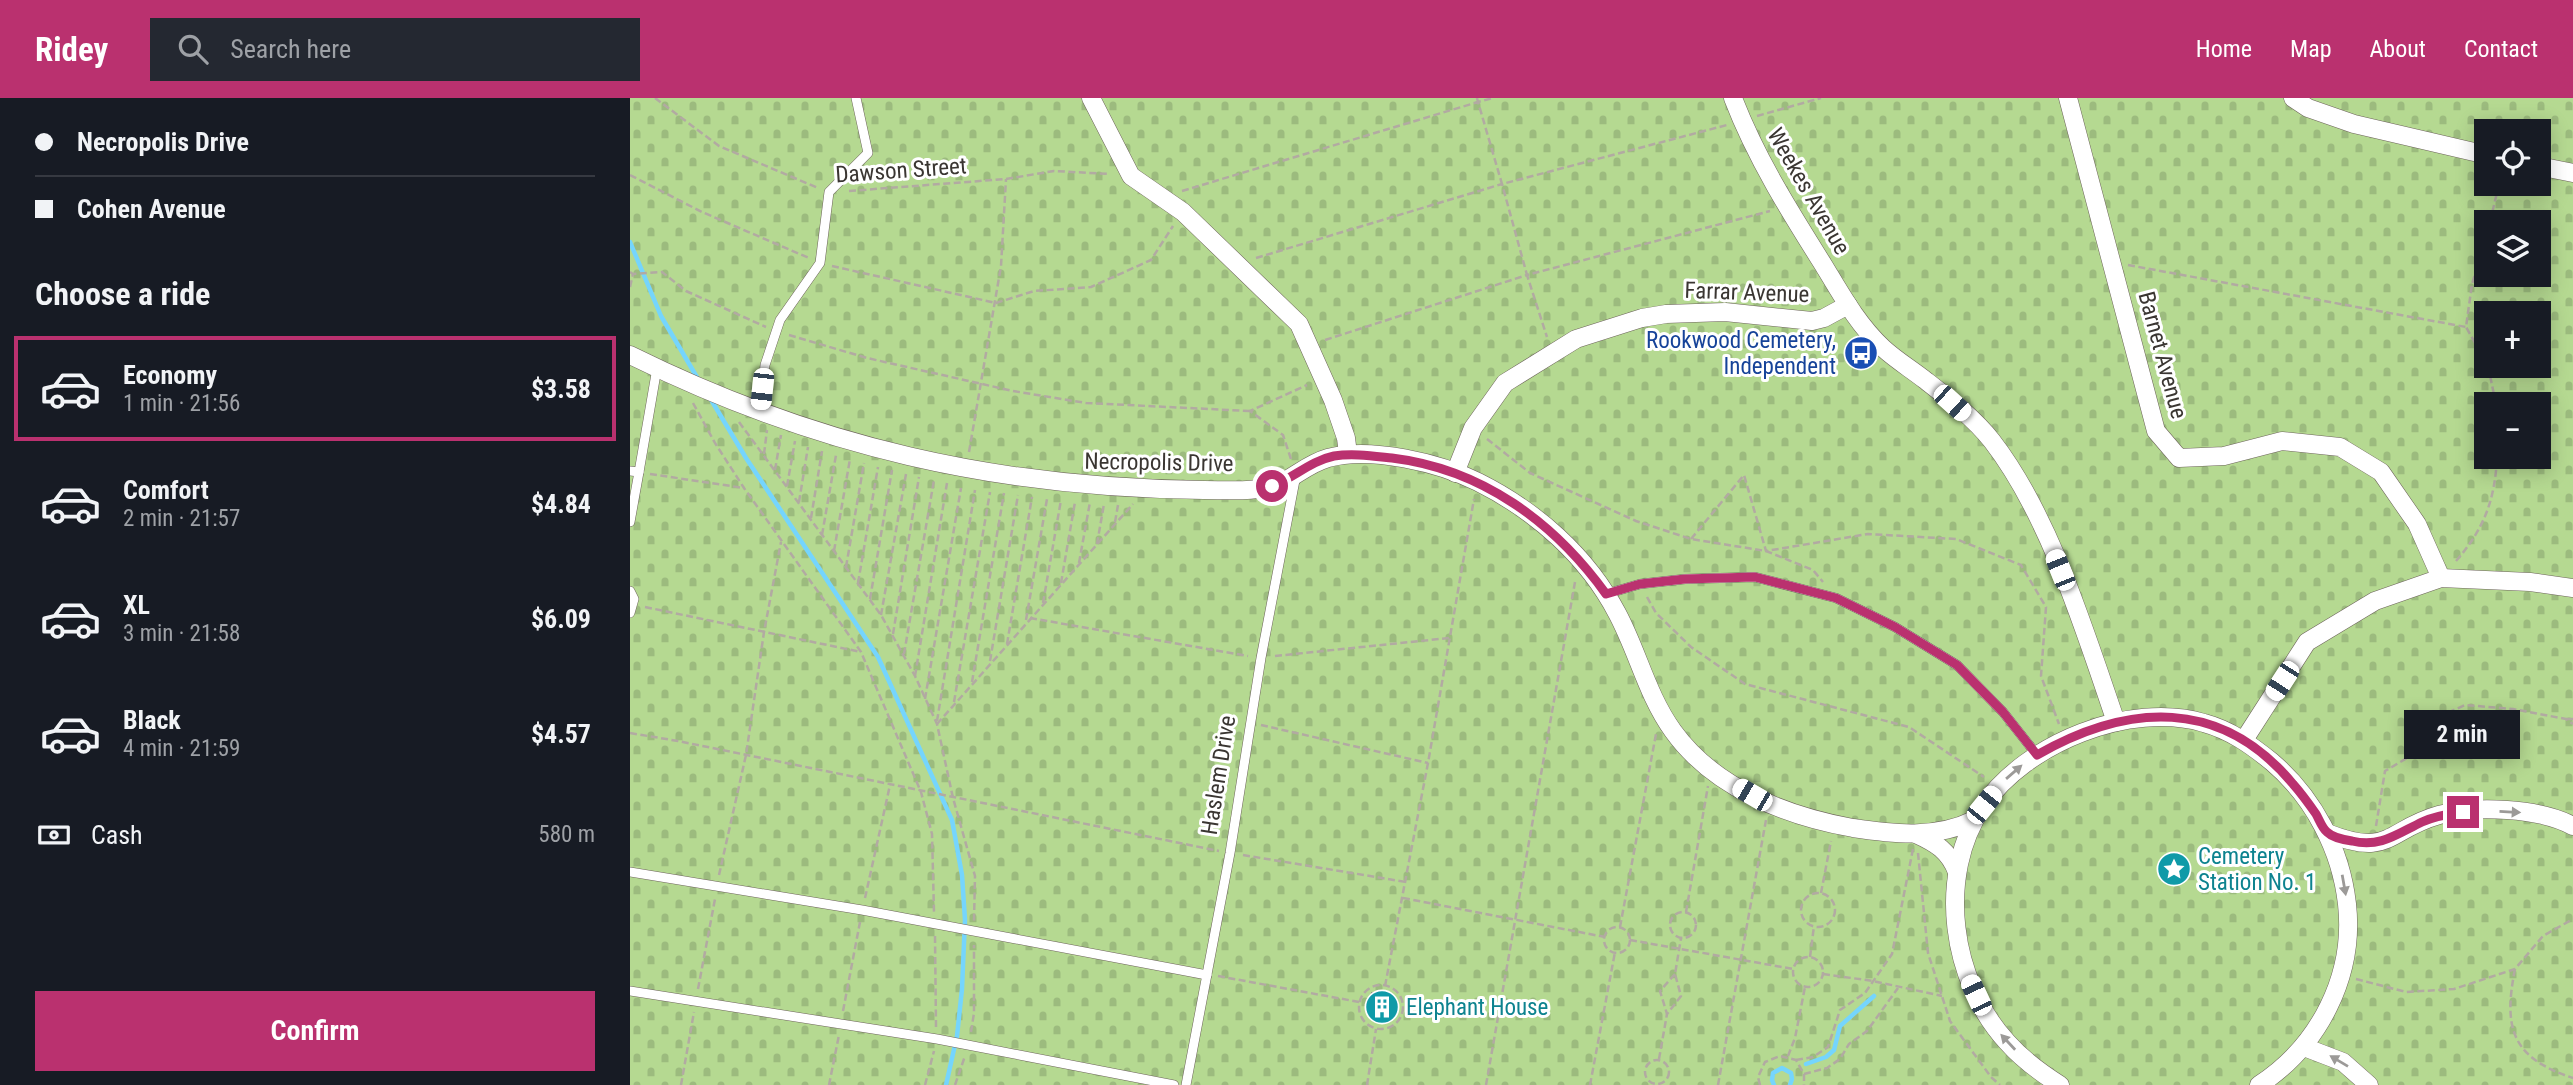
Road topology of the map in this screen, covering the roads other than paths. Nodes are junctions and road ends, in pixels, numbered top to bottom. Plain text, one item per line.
1 (856, 98) edge
2 (1091, 98) edge
3 (1733, 98) edge
4 (2068, 98) edge
5 (2293, 98) edge
6 (2474, 152) edge
7 (2551, 168) edge
8 (2573, 173) edge
9 (1848, 305) junction
10 (630, 355) edge
11 (657, 368) junction
12 (760, 412) junction
13 (1348, 454) junction
14 (634, 472) edge
15 (1455, 472) junction
16 (1296, 473) junction
17 (630, 522) edge
18 (2441, 579) junction
19 (2573, 588) edge
20 (630, 591) edge
21 (1606, 594) junction
22 (632, 609) edge
23 (2116, 722) junction
24 (2244, 740) junction
25 (2037, 755) junction
26 (1974, 820) junction
27 (2573, 826) edge
28 (2327, 833) junction
29 (1916, 834) junction
30 (630, 872) edge
31 (1957, 872) junction
32 (1207, 975) junction
33 (630, 991) edge
34 (2304, 1047) junction
35 (1174, 1085) edge
36 (1186, 1085) edge
37 (2060, 1085) edge
38 (2259, 1085) edge
39 (2369, 1085) edge

1 - 12 lane
2 - 13 street
3 - 9 street, Weekes Avenue
4 - 18 street, Barnet Avenue
5 - 6 street
7 - 8 street
9 - 15 street, Farrar Avenue
9 - 23 street
10 - 11 street, Necropolis Drive
11 - 12 street, Necropolis Drive
11 - 14 lane
12 - 16 street, Necropolis Drive
13 - 15 street, Necropolis Drive
13 - 16 street, Necropolis Drive
14 - 17 lane
15 - 21 street, Necropolis Drive
16 - 32 lane, Haslem Drive
18 - 19 street
18 - 24 street
20 - 22 lane
21 - 25 lane
21 - 29 street, Necropolis Drive
23 - 24 street
23 - 25 street
24 - 28 street
26 -> 25 street
26 - 29 street, Necropolis Drive
26 - 31 street
28 -> 27 street
28 -> 34 street
29 - 31 street, Necropolis Drive
30 - 32 lane
37 -> 31 street
32 - 36 lane, Haslem Drive
33 - 35 lane
34 - 38 street
39 -> 34 street

